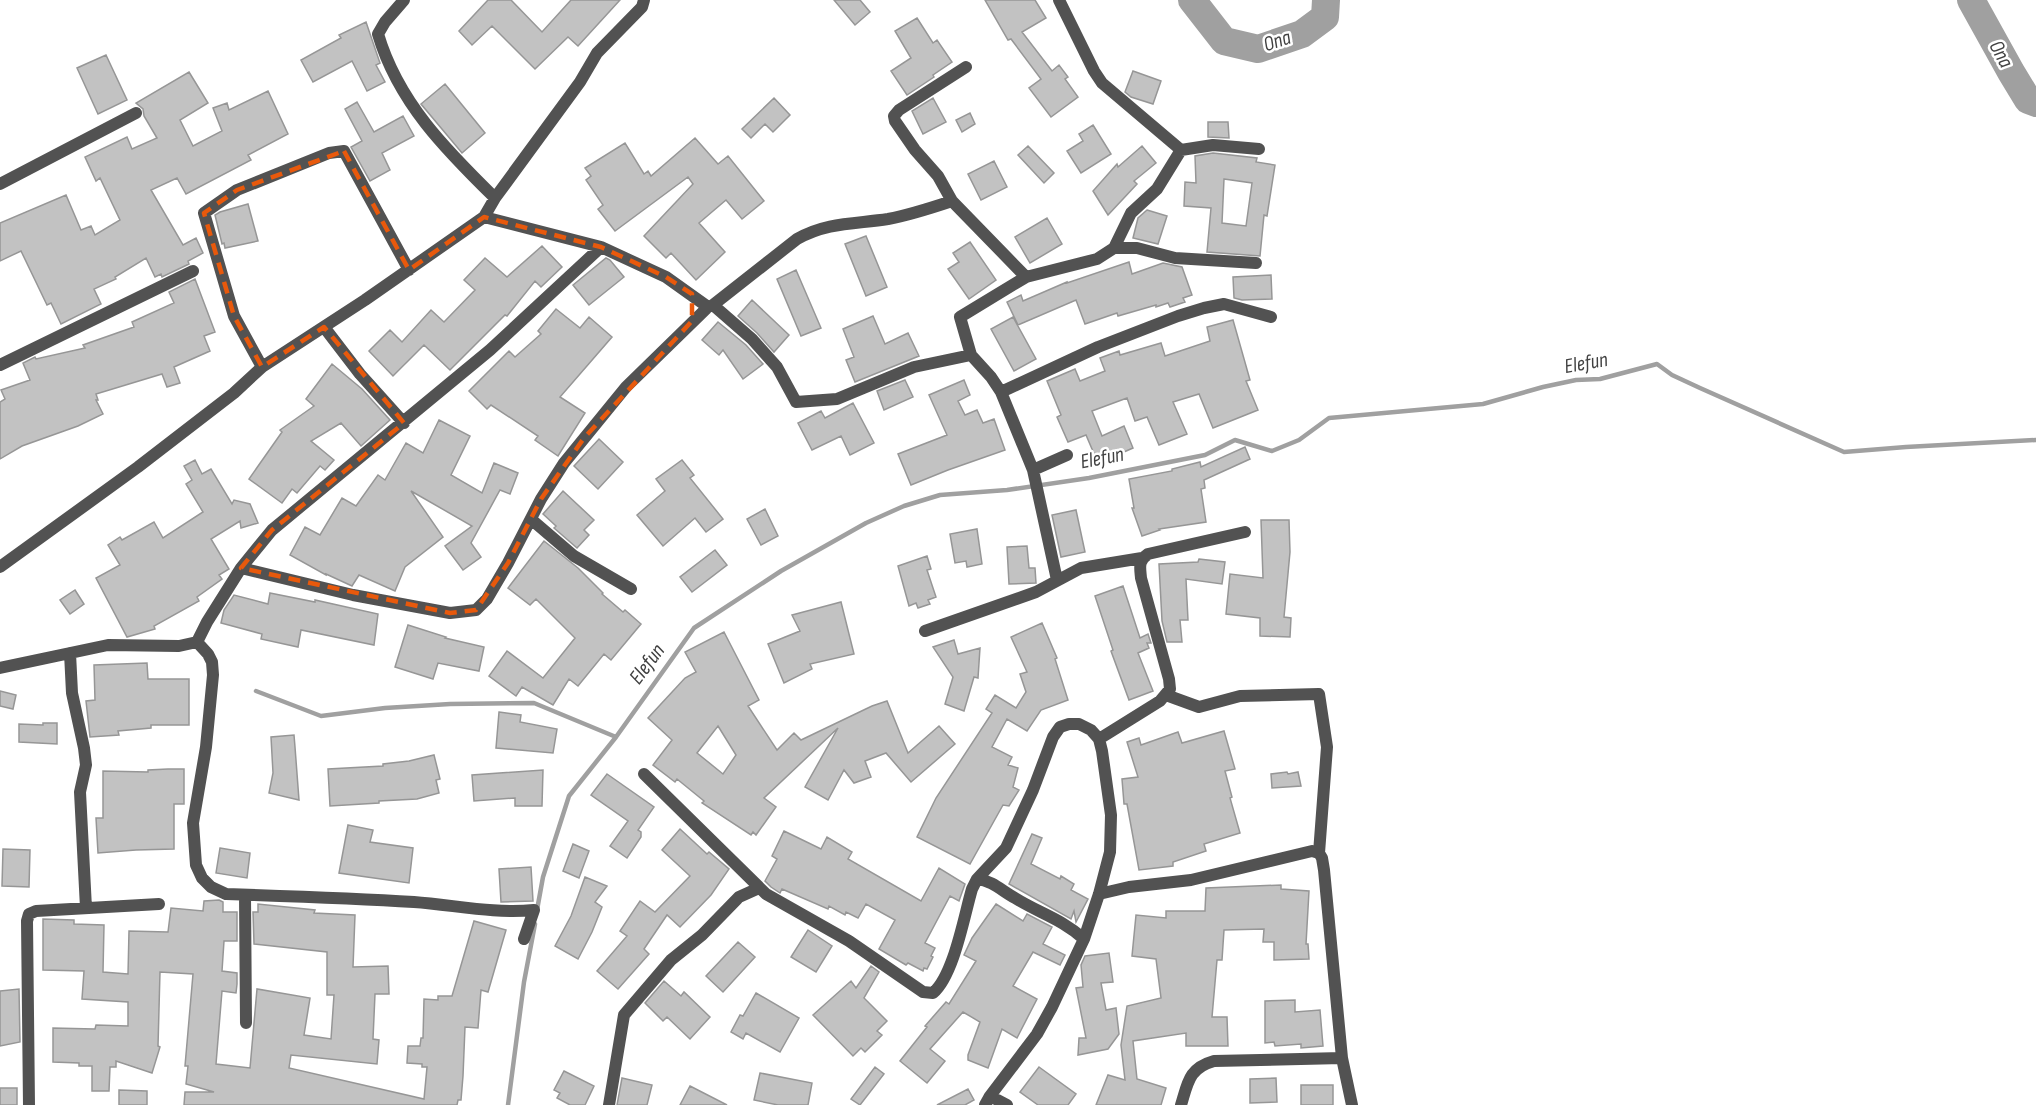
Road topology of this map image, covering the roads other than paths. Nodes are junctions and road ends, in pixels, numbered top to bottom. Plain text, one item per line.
1 (404, 0) edge
2 (644, 0) edge
3 (1059, 0) edge
4 (966, 67) dead end
5 (136, 113) dead end
6 (1259, 149) dead end
7 (1181, 150) junction
8 (0, 184) edge
9 (495, 198) junction
10 (952, 201) junction
11 (484, 217) junction
12 (601, 247) junction
13 (1114, 248) junction
14 (1256, 263) dead end
15 (409, 270) junction
16 (193, 271) dead end
17 (1026, 277) junction
18 (692, 294) junction
19 (711, 306) junction
20 (1271, 317) dead end
21 (692, 321) junction
22 (324, 327) junction
23 (971, 355) junction
24 (0, 365) edge
25 (262, 367) junction
26 (1001, 392) junction
27 (404, 423) junction
28 (1067, 455) dead end
29 (1036, 481) junction
30 (532, 520) junction
31 (1245, 532) dead end
32 (1142, 558) junction
33 (0, 567) edge
34 (241, 568) junction
35 (1057, 580) junction
36 (631, 589) dead end
37 (925, 631) dead end
38 (197, 642) junction
39 (70, 653) junction
40 (0, 668) edge
41 (1166, 695) junction
42 (1099, 738) junction
43 (644, 774) dead end
44 (1319, 853) junction
45 (977, 879) junction
46 (759, 888) junction
47 (1099, 894) junction
48 (245, 895) junction
49 (159, 904) dead end
50 (86, 908) junction
51 (524, 939) dead end
52 (1084, 939) junction
53 (246, 1023) dead end
54 (1342, 1058) junction
55 (987, 1100) edge
56 (29, 1105) edge
57 (609, 1105) edge
58 (1007, 1105) edge
59 (1181, 1105) edge
60 (1352, 1105) edge

1 - 9 street
2 - 9 street
3 - 7 street
4 - 10 street
5 - 8 street
6 - 7 street
7 - 13 street
9 - 11 street
10 - 17 street
10 - 19 street
11 - 12 street
11 - 15 street
12 - 18 street
12 - 27 street
13 - 14 street
13 - 17 street
15 - 22 street
15 - 25 street
16 - 24 street
17 - 23 street
18 - 19 street
18 - 21 street
19 - 21 street
19 - 23 street
20 - 26 street
21 - 30 street
22 - 25 street
22 - 27 street
23 - 26 street
25 - 33 street
26 - 29 street
27 - 34 street
28 - 29 street
29 - 35 street
30 - 34 street
30 - 36 street
31 - 32 street
32 - 35 street
32 - 41 street
34 - 38 street
35 - 37 street
38 - 39 street
38 - 48 street
39 - 40 street
39 - 50 street
41 - 42 street
41 - 44 street
42 - 45 street
42 - 47 street
43 - 46 street
44 - 47 street
44 - 54 street
45 - 46 street
45 - 52 street
46 - 57 street
47 - 52 street
48 - 51 street
48 - 53 street
49 - 50 street
50 - 56 street
52 - 55 street
54 - 59 street
54 - 60 street
55 - 58 street

